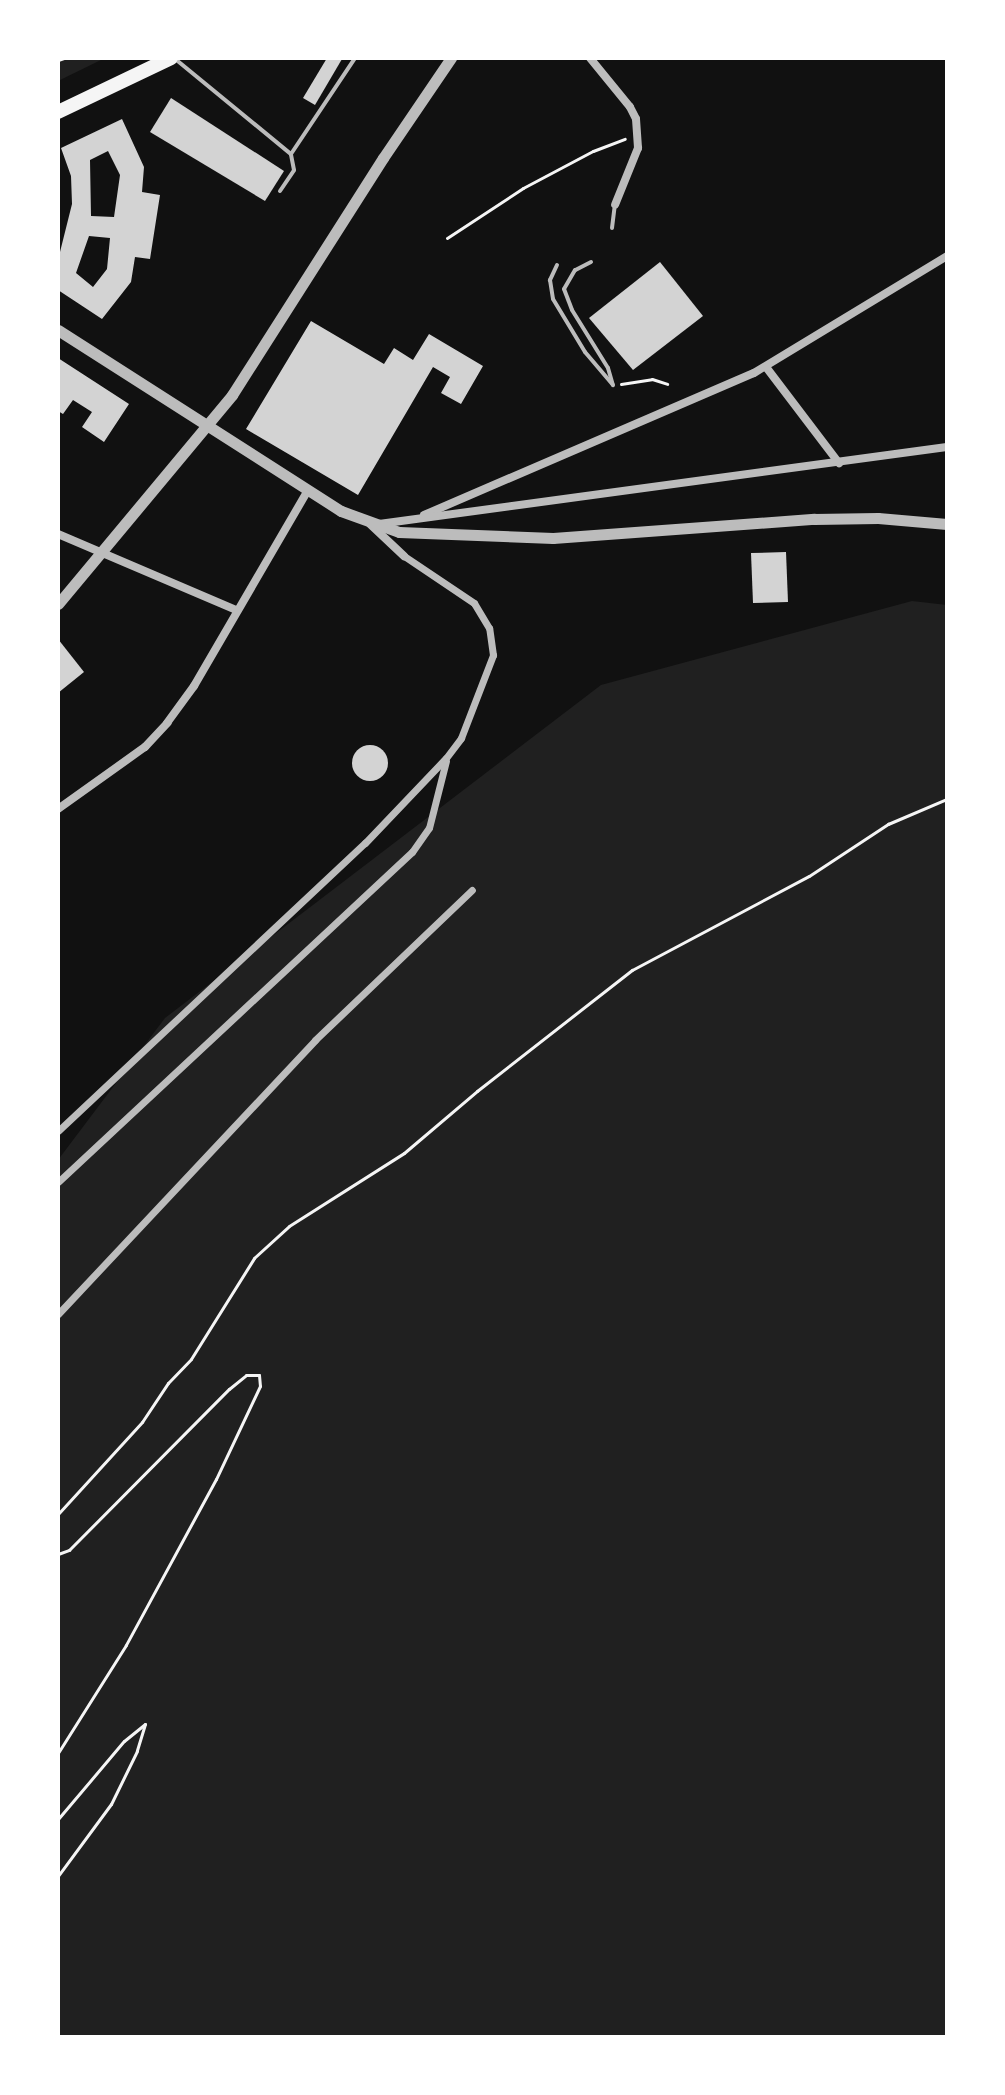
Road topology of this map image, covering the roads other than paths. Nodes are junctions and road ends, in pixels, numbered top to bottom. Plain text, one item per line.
1 (173, 58) edge
2 (355, 58) edge
3 (451, 58) edge
4 (590, 58) edge
5 (58, 112) edge
6 (291, 154) junction
7 (280, 191) dead end
8 (615, 205) joint
9 (612, 228) dead end
10 (947, 256) edge
11 (591, 262) dead end
12 (557, 265) dead end
13 (58, 330) edge
14 (766, 367) junction
15 (208, 425) junction
16 (947, 447) edge
17 (839, 463) junction
18 (308, 490) junction
19 (424, 515) junction
20 (370, 524) junction
21 (947, 524) edge
22 (58, 534) edge
23 (102, 552) junction
24 (404, 556) joint
25 (58, 604) edge
26 (236, 610) junction
27 (446, 758) junction
28 (58, 809) edge
29 (472, 890) dead end
30 (58, 1131) edge
31 (58, 1182) edge
32 (58, 1314) edge

1 - 5 main road
1 - 6 lane
2 - 6 lane
3 - 15 street
4 - 8 street
6 - 7 lane
8 - 9 lane
10 - 14 street
11 - 12 lane
13 - 15 street
14 - 17 street
14 - 19 street
15 - 18 street
15 - 23 street
16 - 17 street
17 - 19 street
18 - 20 street
18 - 26 street
19 - 20 street
20 - 21 street
20 - 24 street
22 - 23 street
23 - 25 street
23 - 26 street
24 - 27 street
26 - 28 street
27 - 30 street
27 - 31 street
29 - 32 street

